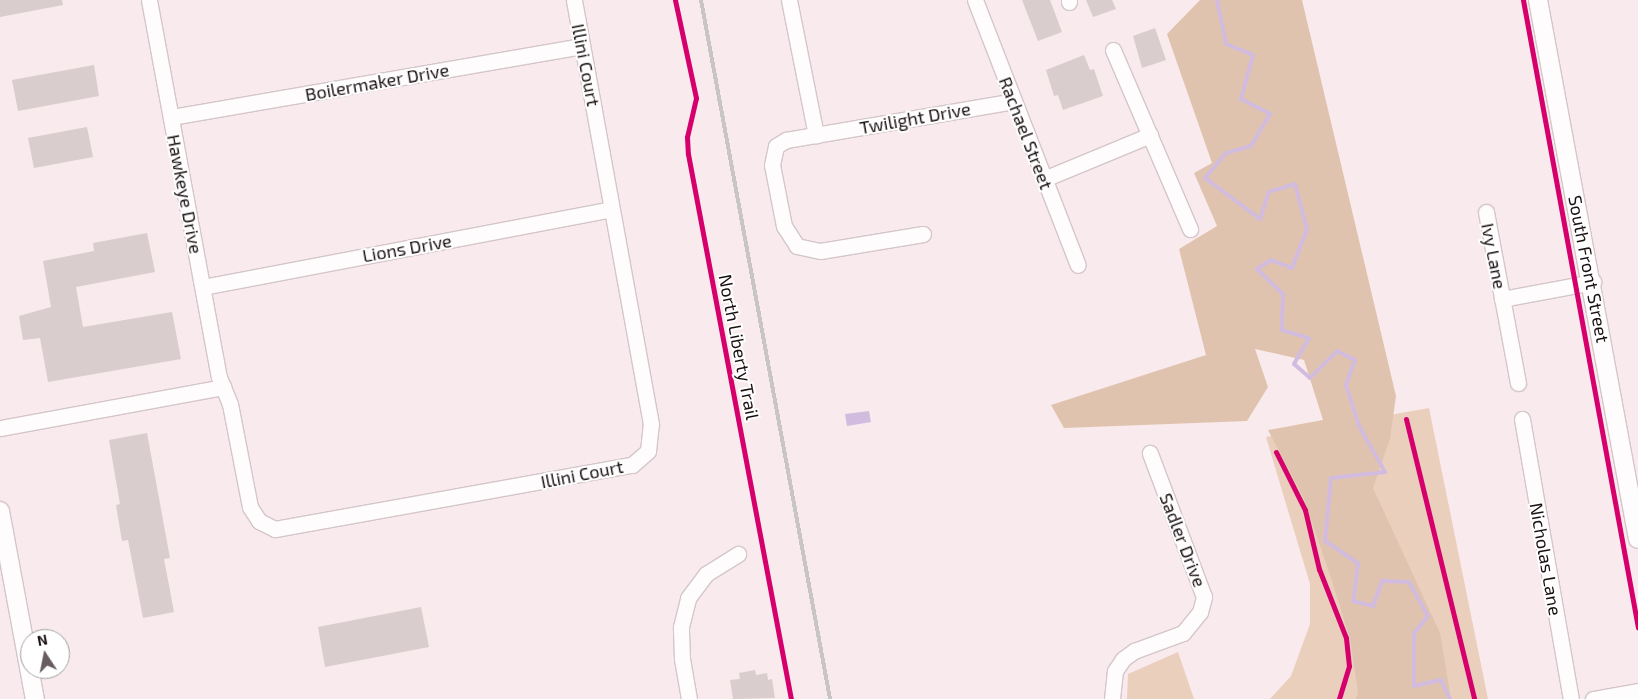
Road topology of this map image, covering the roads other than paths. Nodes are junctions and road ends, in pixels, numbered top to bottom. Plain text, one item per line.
1 (149, 0) edge
2 (574, 0) edge
3 (789, 0) edge
4 (975, 0) edge
5 (1538, 0) edge
6 (582, 46) junction
7 (1114, 50) dead end
8 (1014, 101) junction
9 (171, 118) junction
10 (816, 135) junction
11 (1150, 135) junction
12 (1044, 179) junction
13 (611, 209) junction
14 (1486, 212) dead end
15 (1190, 229) dead end
16 (923, 234) dead end
17 (1078, 265) dead end
18 (1593, 282) junction
19 (203, 287) junction
20 (1502, 299) junction
21 (1518, 383) dead end
22 (223, 386) junction
23 (1522, 419) dead end
24 (0, 428) edge
25 (1150, 453) dead end
26 (0, 511) edge
27 (1638, 539) edge
28 (738, 554) dead end
29 (1638, 691) edge
30 (35, 699) edge
31 (689, 699) edge
32 (1112, 699) edge
33 (1571, 699) edge
34 (1593, 699) edge

1 - 9 street, Hawkeye Drive
2 - 6 street, Illini Court
3 - 10 street
4 - 8 street, Rachael Street
5 - 18 street, South Front Street
6 - 9 street, Boilermaker Drive
6 - 13 street, Illini Court
7 - 11 street
8 - 10 street, Twilight Drive
8 - 12 street, Rachael Street
9 - 19 street, Hawkeye Drive
10 - 16 street, Twilight Drive
11 - 12 street
11 - 15 street
12 - 17 street, Rachael Street
13 - 19 street, Lions Drive
13 - 22 street, Illini Court
14 - 20 street, Ivy Lane
18 - 20 street, Ivy Lane
18 - 27 street, South Front Street
19 - 22 street, Hawkeye Drive
20 - 21 street, Ivy Lane
22 - 24 street
23 - 33 street, Nicholas Lane
25 - 32 street, Sadler Drive
26 - 30 street
28 - 31 street
29 - 34 street

